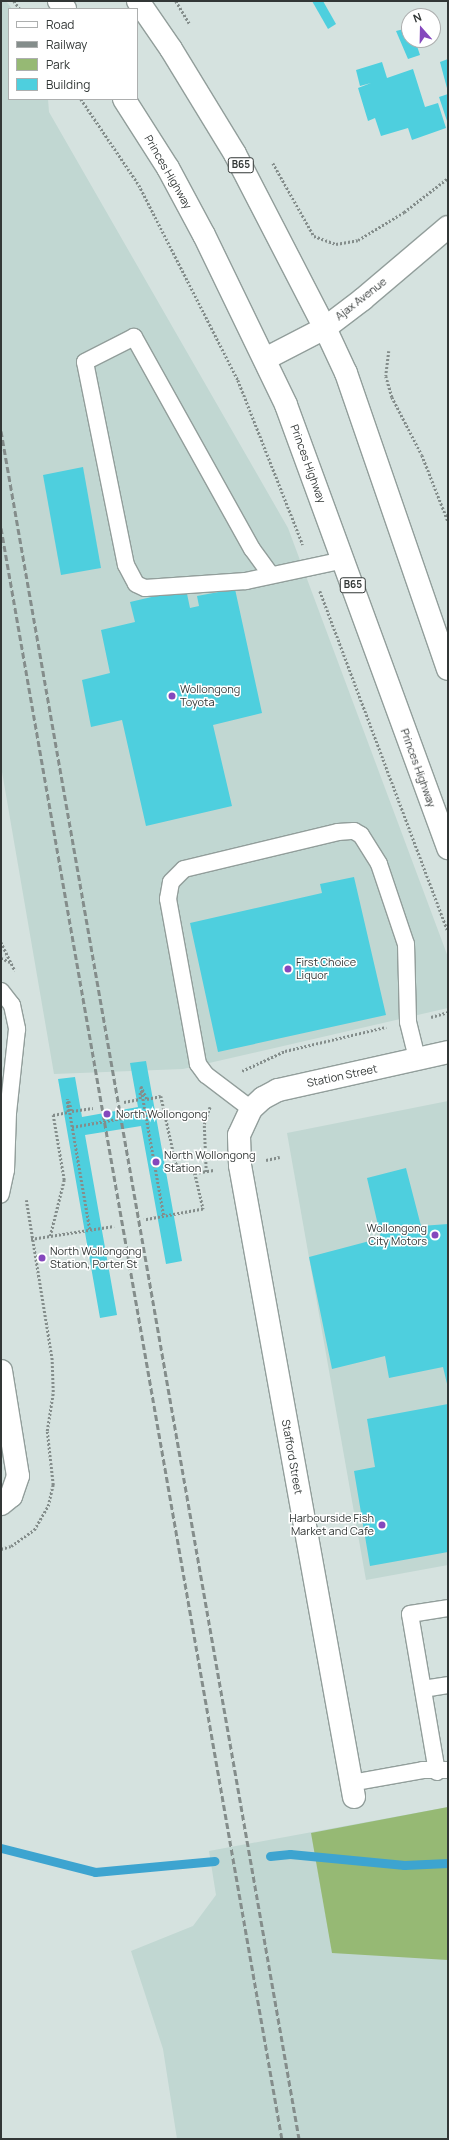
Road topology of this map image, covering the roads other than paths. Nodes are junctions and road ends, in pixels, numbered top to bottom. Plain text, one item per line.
1 (141, 6) edge
2 (125, 100) edge
3 (448, 227) edge
4 (325, 328) junction
5 (265, 359) junction
6 (344, 560) junction
7 (271, 576) junction
8 (448, 668) edge
9 (448, 848) edge
10 (1, 991) edge
11 (448, 1052) edge
12 (417, 1059) junction
13 (249, 1113) junction
14 (1, 1194) edge
15 (1, 1371) edge
16 (1, 1504) edge
17 (448, 1608) edge
18 (448, 1685) edge
19 (423, 1689) junction
20 (442, 1771) edge
21 (352, 1790) joint

1 - 4 main road, B65
2 - 5 main road, Princes Highway / B65
3 - 4 main road, Ajax Avenue
4 - 5 main road, Ajax Avenue
4 - 8 main road, B65
5 - 6 main road, Princes Highway / B65
6 - 7 lane
6 - 9 main road, Princes Highway / B65
7 - 7 lane
10 - 14 lane
11 - 12 main road, Station Street
12 - 13 main road, Station Street
12 - 13 lane
13 - 21 main road, Stafford Street
15 - 16 main road
17 - 19 lane
18 - 19 lane
19 - 20 lane
20 - 21 lane

